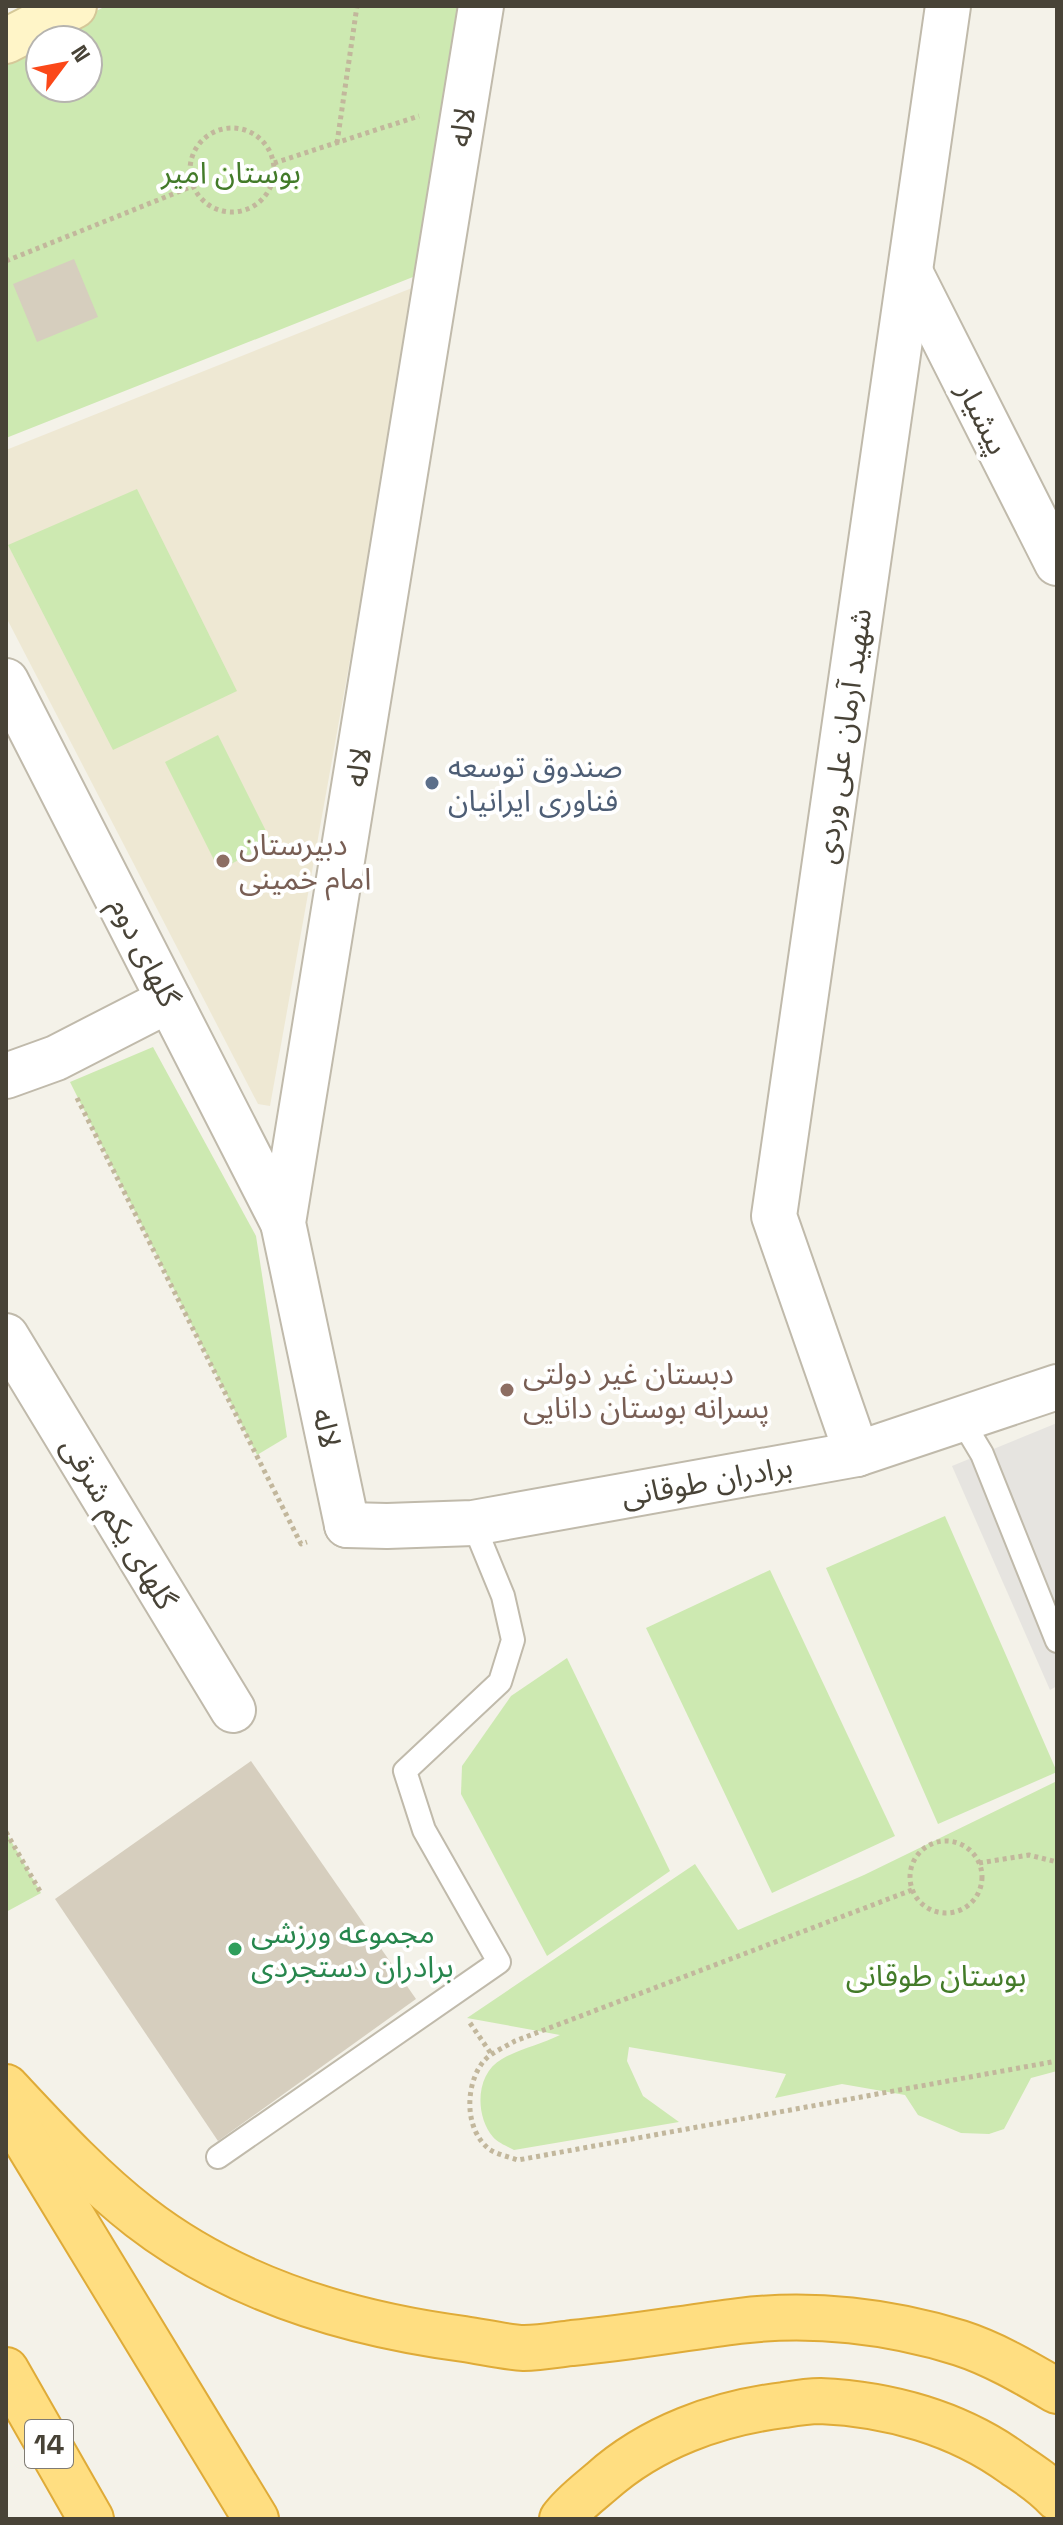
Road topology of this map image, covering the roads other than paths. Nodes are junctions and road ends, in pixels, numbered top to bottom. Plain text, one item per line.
1 (74, 6) edge
2 (481, 6) edge
3 (948, 6) edge
4 (6, 41) edge
5 (910, 272) junction
6 (1057, 563) edge
7 (6, 681) edge
8 (169, 1000) junction
9 (6, 1076) edge
10 (283, 1223) junction
11 (6, 1336) edge
12 (1057, 1387) edge
13 (961, 1419) junction
14 (857, 1454) junction
15 (473, 1523) junction
16 (347, 1525) joint
17 (1057, 1641) edge
18 (233, 1710) dead end
19 (6, 2087) edge
20 (6, 2109) edge
21 (218, 2157) dead end
22 (6, 2370) edge
23 (1057, 2391) edge
24 (1057, 2498) edge
25 (91, 2519) edge
26 (256, 2519) edge
27 (562, 2519) edge

1 - 4 main road
2 - 10 street, لاله
3 - 5 street, شهید آرمان علی وردی
5 - 6 street, پیشیار
5 - 14 street, شهید آرمان علی وردی
7 - 8 street, گلهای دوم
8 - 9 street
8 - 10 street, گلهای دوم
10 - 16 street, لاله
11 - 18 street, گلهای یکم شرقی
12 - 13 street, برادران طوقانی
13 - 14 street, برادران طوقانی
13 - 17 lane
14 - 15 street, برادران طوقانی
15 - 16 street, برادران طوقانی
15 - 21 lane
19 - 23 highway
20 - 26 highway
22 - 25 highway, 14
24 - 27 highway

